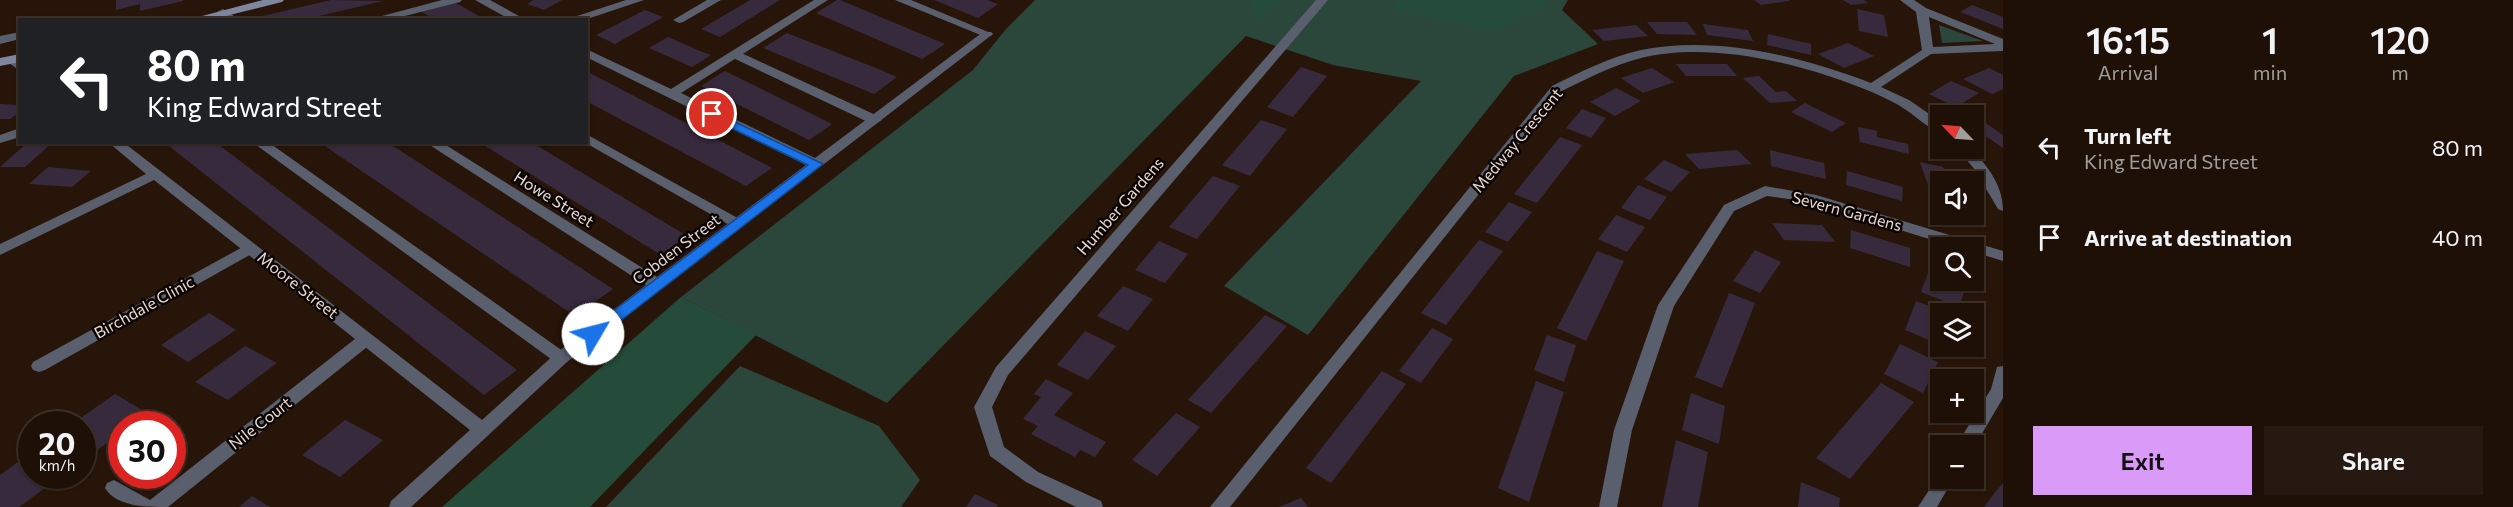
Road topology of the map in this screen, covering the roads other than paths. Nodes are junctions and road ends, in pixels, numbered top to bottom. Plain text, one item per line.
1 (278, 0) edge
2 (456, 0) edge
3 (481, 0) edge
4 (638, 0) edge
5 (715, 0) edge
6 (822, 0) edge
7 (901, 0) edge
8 (1322, 0) edge
9 (1906, 0) edge
10 (1922, 10) junction
11 (223, 12) junction
12 (200, 18) edge
13 (232, 18) edge
14 (380, 18) edge
15 (517, 18) edge
16 (577, 18) edge
17 (679, 21) dead end
18 (18, 36) edge
19 (0, 40) edge
20 (2003, 45) edge
21 (1928, 51) junction
22 (588, 53) edge
23 (735, 54) junction
24 (1871, 88) junction
25 (671, 94) junction
26 (875, 120) junction
27 (1930, 120) edge
28 (18, 133) edge
29 (0, 139) edge
30 (588, 139) edge
31 (116, 144) edge
32 (261, 144) edge
33 (434, 144) edge
34 (1973, 159) edge
35 (816, 164) junction
36 (154, 175) junction
37 (2003, 206) edge
38 (738, 224) junction
39 (250, 248) junction
40 (0, 250) edge
41 (2003, 256) edge
42 (657, 285) junction
43 (366, 339) junction
44 (561, 358) junction
45 (39, 366) dead end
46 (2003, 372) edge
47 (481, 429) junction
48 (1972, 435) edge
49 (116, 489) edge
50 (1938, 489) edge
51 (146, 507) edge
52 (154, 507) edge
53 (398, 507) edge
54 (1094, 507) edge
55 (1219, 507) edge
56 (1608, 507) edge
57 (1927, 507) edge

1 - 11 main road
2 - 14 street
3 - 15 street
4 - 16 street
5 - 17 street
6 - 23 street
7 - 26 street, Cobden Street
8 - 54 street, Humber Gardens
9 - 10 street
10 - 20 street
10 - 21 street
11 - 12 main road
11 - 13 street
18 - 19 street
20 - 21 street
21 - 24 street
22 - 25 street
23 - 25 street
23 - 26 street
24 - 27 street, Medway Crescent
24 - 55 street, Medway Crescent
25 - 35 street
26 - 35 street, Cobden Street
28 - 29 street
30 - 38 street
31 - 36 street, Moore Street
32 - 44 street
33 - 42 street, Howe Street
34 - 37 street
35 - 38 street, Cobden Street
36 - 39 street, Moore Street
36 - 40 street
38 - 42 street, Cobden Street
39 - 43 street, Moore Street
39 - 45 street, Birchdale Clinic
41 - 56 street, Severn Gardens
42 - 44 street, Cobden Street
43 - 47 street, Moore Street
43 - 52 street, Nile Court
44 - 47 street, Cobden Street
46 - 48 street
47 - 53 street, Cobden Street
49 - 51 street
50 - 57 street

